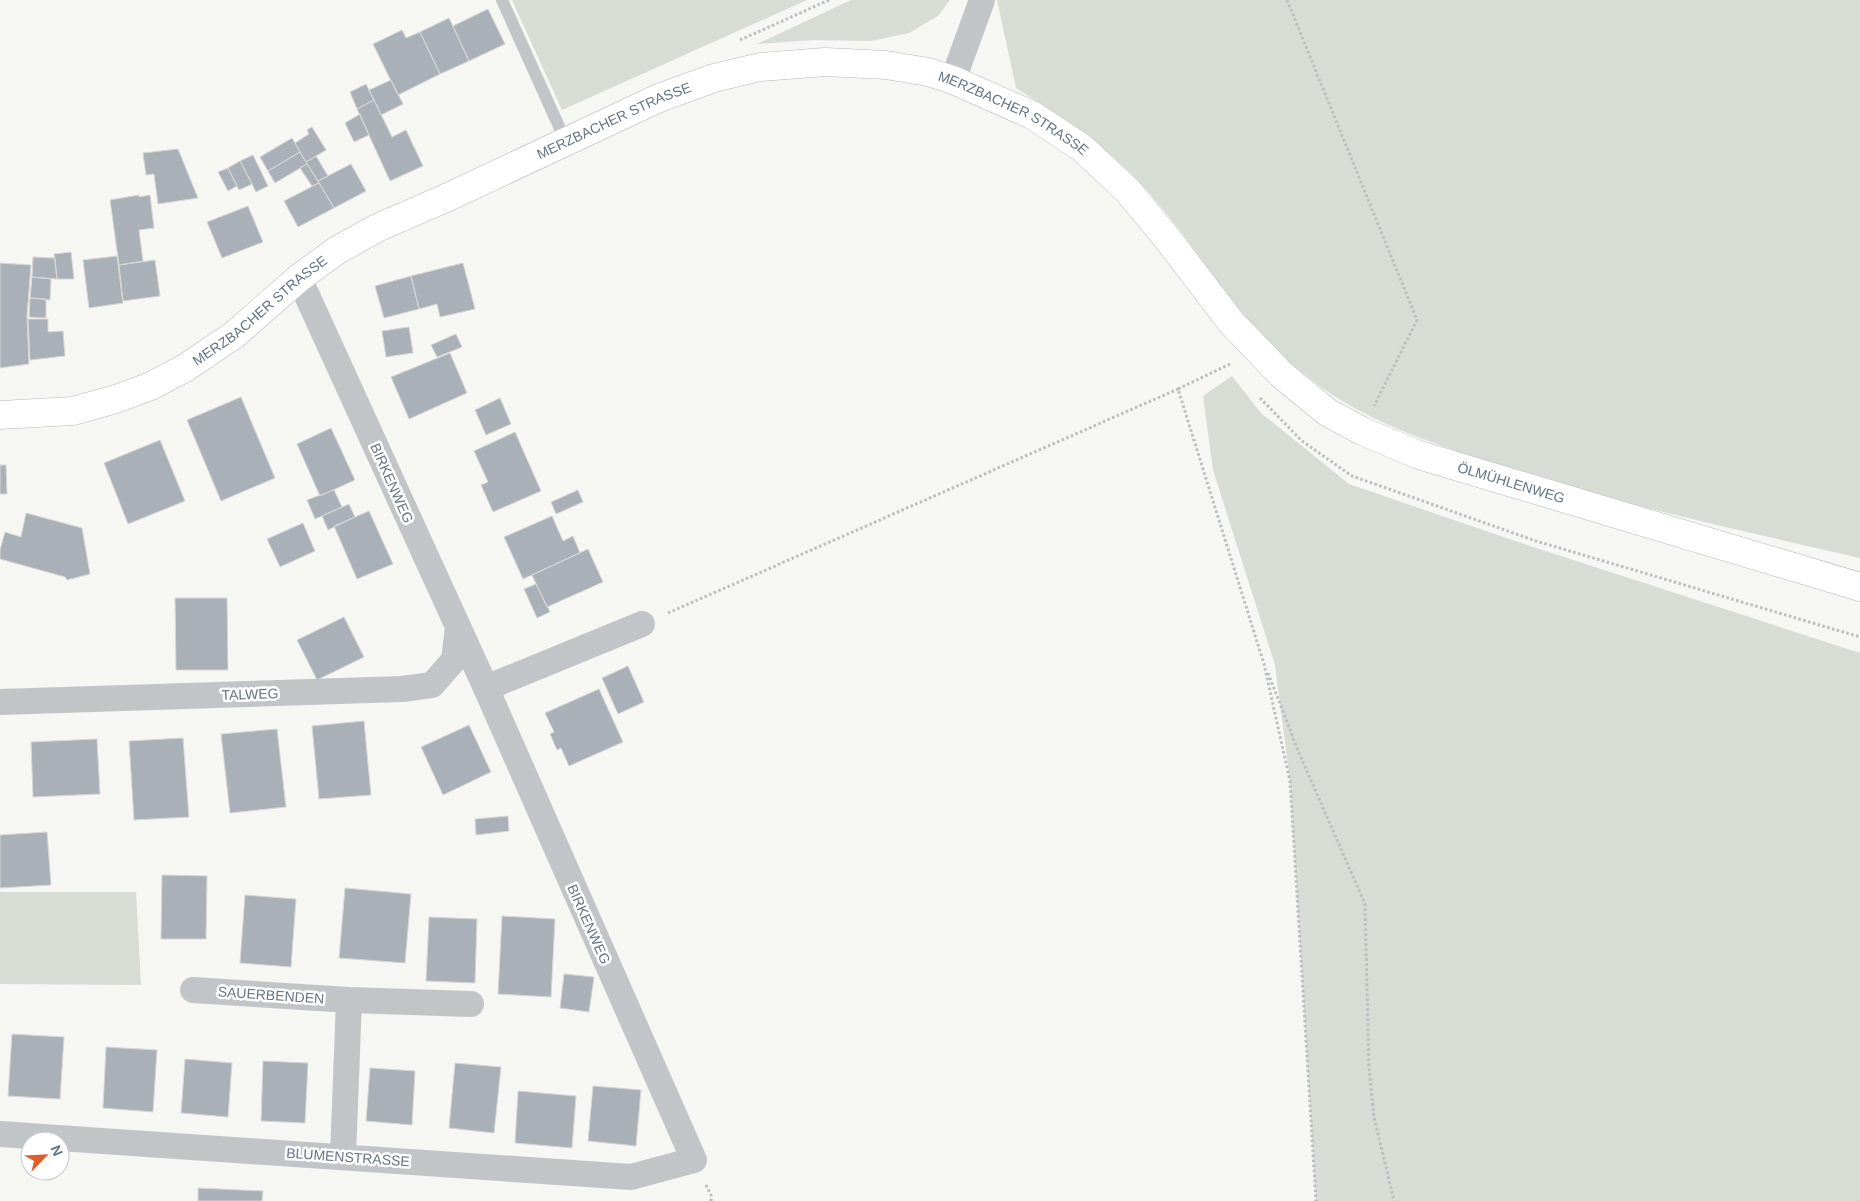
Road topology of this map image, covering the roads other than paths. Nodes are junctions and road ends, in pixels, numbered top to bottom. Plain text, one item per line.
1 (502, 0) edge
2 (982, 0) edge
3 (953, 80) junction
4 (566, 142) junction
5 (299, 278) junction
6 (1209, 295) joint
7 (0, 415) edge
8 (1860, 587) edge
9 (642, 624) road end
10 (458, 626) junction
11 (486, 688) junction
12 (0, 702) edge
13 (193, 990) dead end
14 (349, 1000) junction
15 (471, 1004) dead end
16 (0, 1134) edge
17 (343, 1156) junction
18 (694, 1160) joint

1 - 4 lane
2 - 3 street
3 - 4 main road, MERZBACHER STRASSE
3 - 6 main road, MERZBACHER STRASSE
4 - 5 main road, MERZBACHER STRASSE
5 - 7 main road, MERZBACHER STRASSE
5 - 10 street, BIRKENWEG
6 - 8 main road, ÖLMÜHLENWEG
9 - 11 street
10 - 11 street, BIRKENWEG
10 - 12 street, TALWEG
11 - 18 street, BIRKENWEG
13 - 14 street, SAUERBENDEN
14 - 15 street, SAUERBENDEN
14 - 17 street
16 - 17 street, BLUMENSTRASSE
17 - 18 street, BLUMENSTRASSE

